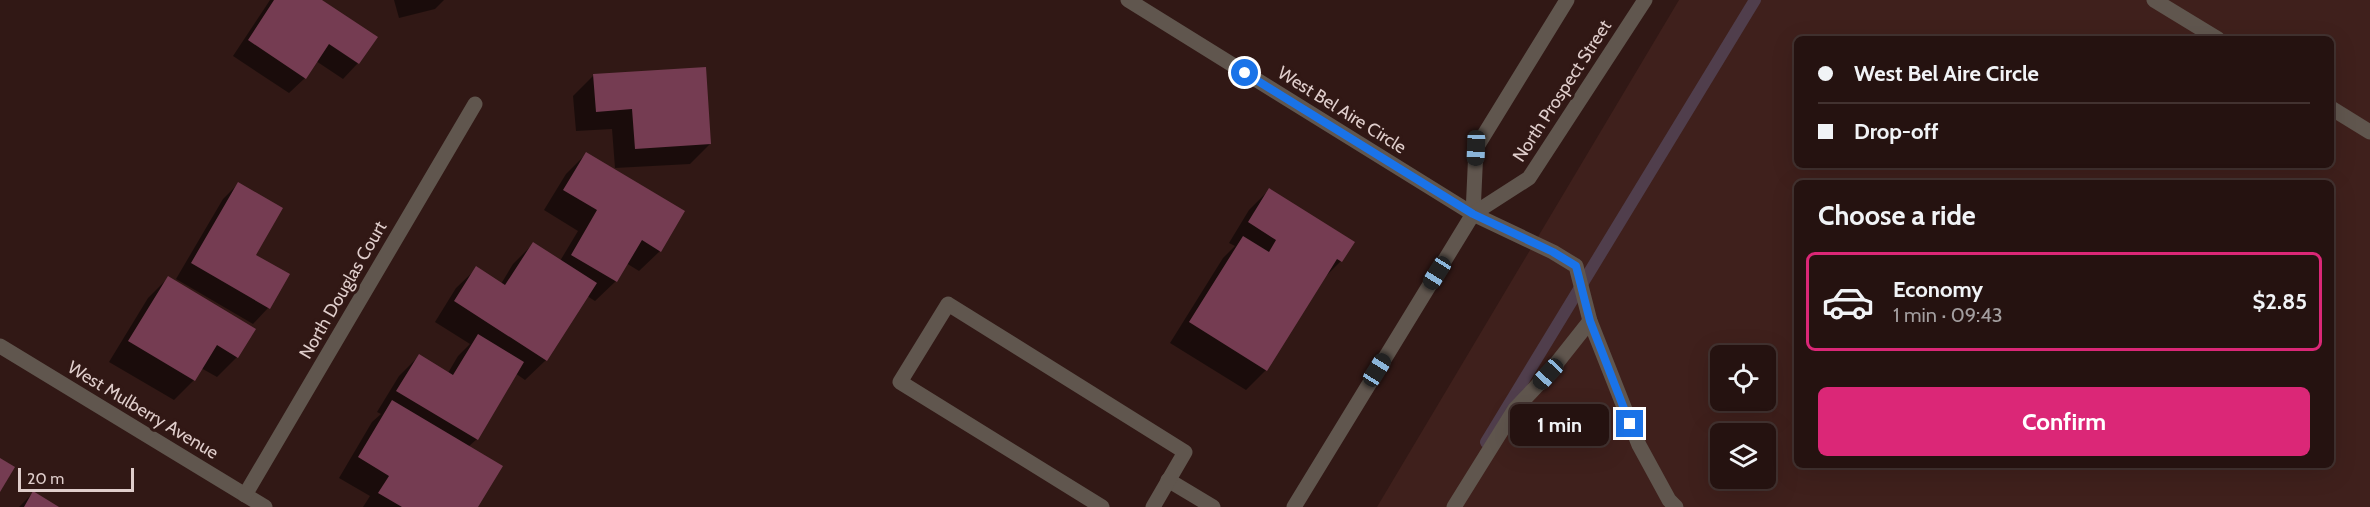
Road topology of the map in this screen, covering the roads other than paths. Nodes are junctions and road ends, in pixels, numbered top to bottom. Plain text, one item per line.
1 (1128, 0) edge
2 (1567, 0) edge
3 (1645, 0) edge
4 (2154, 0) edge
5 (2213, 36) edge
6 (475, 104) dead end
7 (2334, 110) edge
8 (2370, 132) edge
9 (1473, 214) junction
10 (1590, 321) junction
11 (0, 346) edge
12 (1168, 480) junction
13 (245, 495) junction
14 (265, 507) edge
15 (1102, 507) edge
16 (1153, 507) edge
17 (1213, 507) edge
18 (1294, 507) edge
19 (1454, 507) edge
20 (1676, 507) edge

1 - 9 street, West Bel Aire Circle
2 - 9 street, North Prospect Street
3 - 9 street, North Prospect Street
4 - 5 street
6 - 13 street, North Douglas Court
7 - 8 street
9 - 10 street, West Bel Aire Circle
9 - 18 street, North Prospect Street
10 - 19 street
10 - 20 street, West Bel Aire Circle
11 - 13 street, West Mulberry Avenue
12 - 15 street
12 - 16 street
12 - 17 street
13 - 14 street, West Mulberry Avenue

